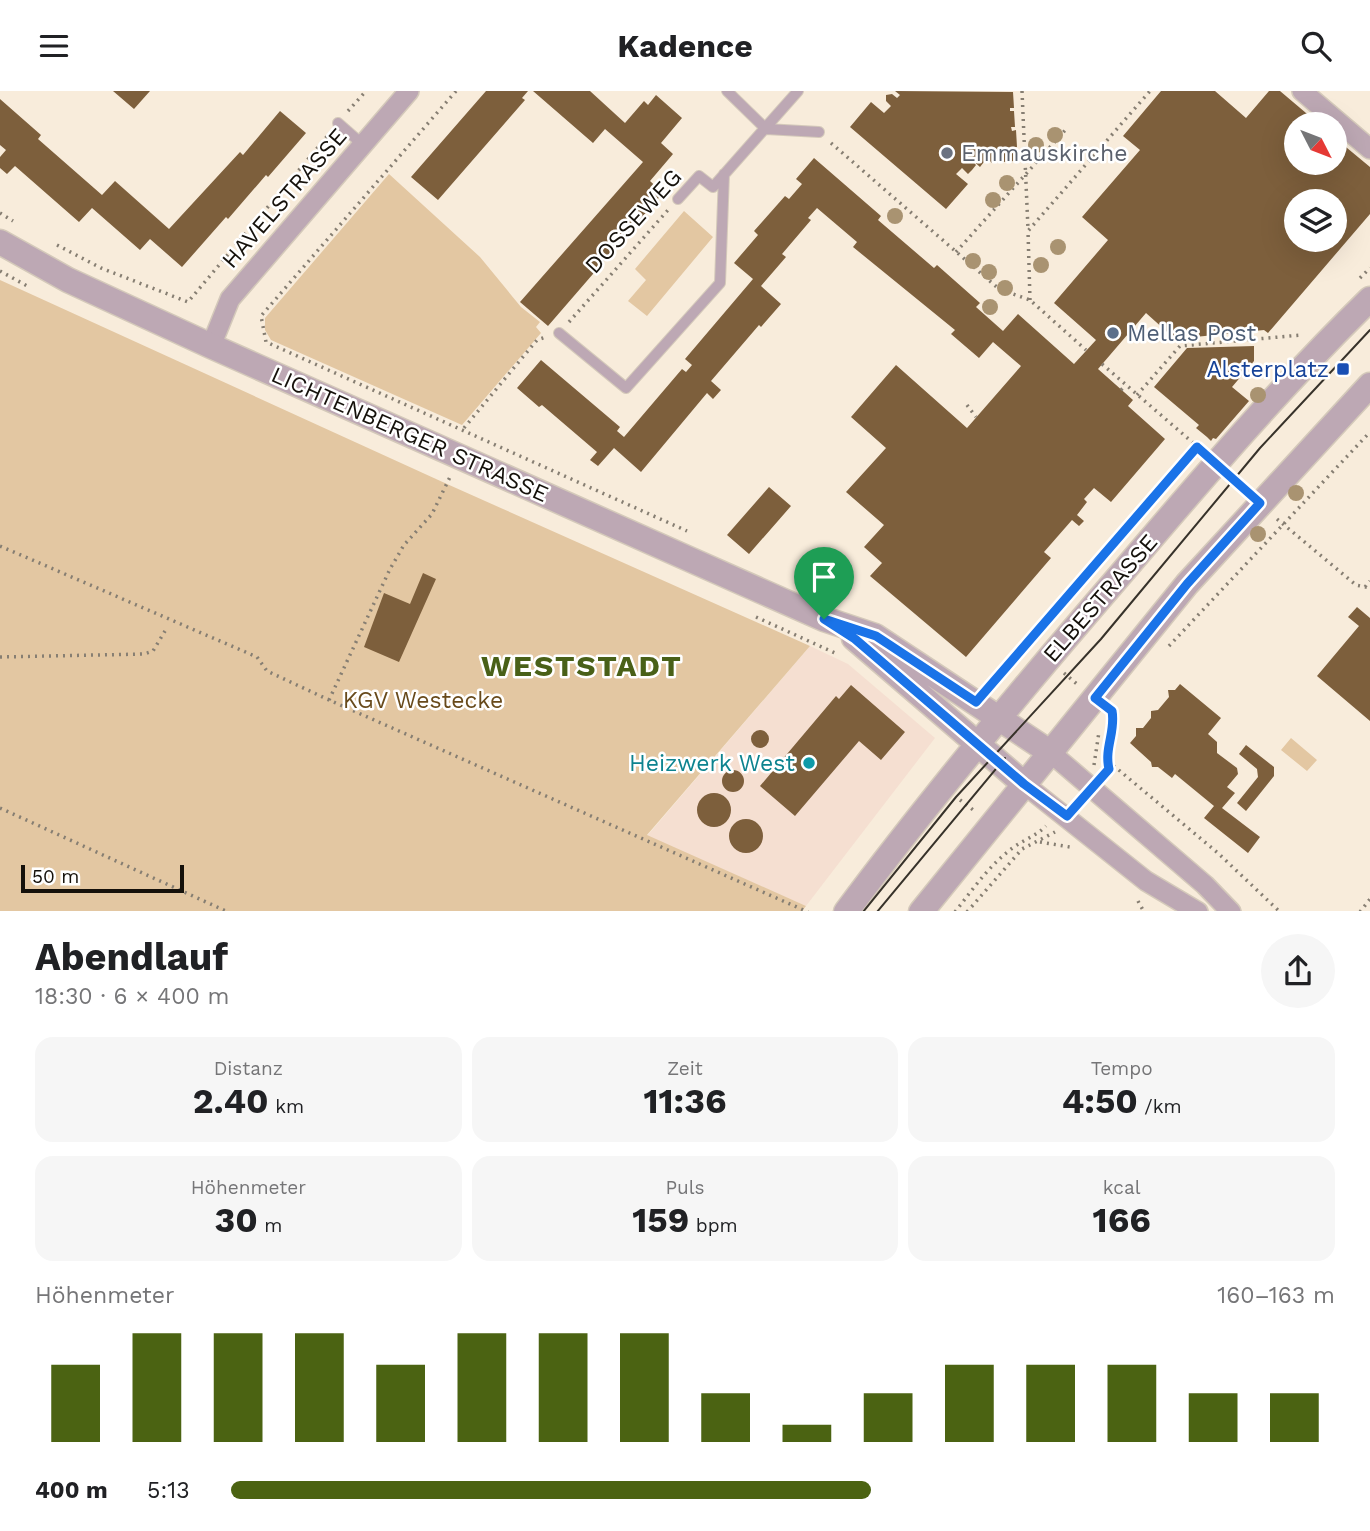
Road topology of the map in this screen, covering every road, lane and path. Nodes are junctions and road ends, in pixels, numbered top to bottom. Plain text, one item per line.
1 (366, 91) edge
2 (409, 91) edge
3 (456, 91) edge
4 (727, 91) edge
5 (798, 91) edge
6 (1022, 91) edge
7 (1150, 91) edge
8 (1301, 91) edge
9 (338, 123) junction
10 (1068, 127) dead end
11 (766, 129) junction
12 (819, 132) joint
13 (362, 144) junction
14 (1370, 149) edge
15 (724, 174) junction
16 (1025, 174) junction
17 (678, 199) joint
18 (0, 213) edge
19 (1028, 231) junction
20 (8, 232) edge
21 (46, 239) dead end
22 (956, 252) junction
23 (1370, 299) edge
24 (1030, 300) junction
25 (559, 333) junction
26 (1306, 334) dead end
27 (211, 346) junction
28 (1086, 350) dead end
29 (1102, 364) dead end
30 (1126, 385) junction
31 (1370, 385) edge
32 (1121, 390) dead end
33 (1137, 395) junction
34 (967, 405) dead end
35 (976, 417) dead end
36 (464, 428) junction
37 (1370, 432) edge
38 (1197, 447) junction
39 (459, 456) junction
40 (1216, 464) junction
41 (1260, 503) junction
42 (1283, 524) junction
43 (685, 530) dead end
44 (0, 546) edge
45 (1370, 581) edge
46 (1368, 587) edge
47 (824, 619) junction
48 (165, 631) dead end
49 (1027, 643) junction
50 (1165, 650) dead end
51 (0, 657) edge
52 (1047, 660) junction
53 (329, 700) junction
54 (976, 702) junction
55 (1104, 704) junction
56 (998, 717) junction
57 (977, 743) junction
58 (1051, 753) junction
59 (1106, 759) junction
60 (1024, 784) junction
61 (1091, 788) junction
62 (0, 808) edge
63 (1067, 816) junction
64 (1205, 885) junction
65 (1190, 910) edge
66 (226, 911) edge
67 (806, 911) edge
68 (847, 911) edge
69 (922, 911) edge
70 (968, 911) edge
71 (1230, 911) edge
72 (1279, 911) edge

1 - 9 path
2 - 13 street, HAVELSTRASSE
3 - 36 path
4 - 11 lane
5 - 11 lane
6 - 16 path
7 - 19 path
8 - 14 street
9 - 13 lane
9 - 21 path
10 - 16 path
11 - 12 lane
11 - 15 lane
12 - 22 path
13 - 27 street, HAVELSTRASSE
15 - 17 lane, DOSSEWEG
15 - 25 lane
16 - 19 path
16 - 22 path
17 - 25 path, DOSSEWEG
18 - 20 path
19 - 24 path
20 - 27 street, LICHTENBERGER STRASSE
22 - 24 path
23 - 40 street, ELBESTRASSE
24 - 28 path
25 - 36 path, DOSSEWEG
26 - 33 path
27 - 39 street, LICHTENBERGER STRASSE
29 - 30 path
30 - 32 path
30 - 33 path
31 - 41 street
33 - 38 path
34 - 35 path
36 - 43 path
37 - 42 path
38 - 40 path
38 - 49 path
39 - 47 street, LICHTENBERGER STRASSE
39 - 53 path
40 - 52 street, ELBESTRASSE
41 - 42 path
41 - 55 street
42 - 46 path
42 - 50 path
44 - 53 path
45 - 46 path
47 - 54 street, LICHTENBERGER STRASSE
47 - 57 street, LICHTENBERGER STRASSE
48 - 51 path
49 - 52 path
49 - 54 path
52 - 55 path
52 - 56 street, ELBESTRASSE
53 - 67 path
54 - 56 street, LICHTENBERGER STRASSE
55 - 58 street
55 - 59 path
56 - 57 street, ELBESTRASSE
56 - 58 street, LICHTENBERGER STRASSE
57 - 60 street, LICHTENBERGER STRASSE
57 - 68 street, ELBESTRASSE
58 - 60 street
58 - 61 street
59 - 61 path
59 - 72 path
60 - 63 street
60 - 69 street
61 - 64 street
62 - 66 path
63 - 65 street
63 - 70 path
64 - 65 street
64 - 71 street

